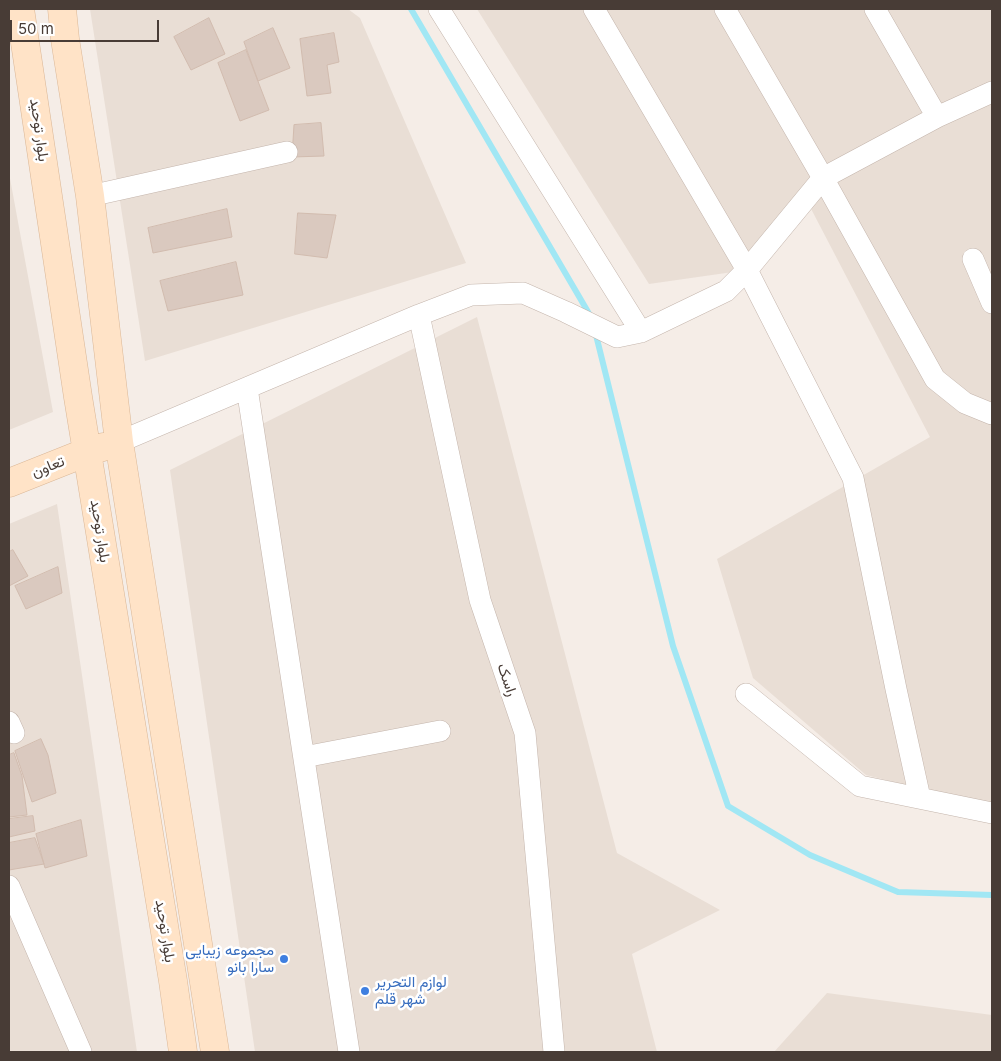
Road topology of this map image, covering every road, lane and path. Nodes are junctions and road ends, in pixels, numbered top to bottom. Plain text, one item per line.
1 (20, 9) edge
2 (62, 9) edge
3 (438, 9) edge
4 (594, 9) edge
5 (724, 9) edge
6 (875, 9) edge
7 (992, 92) edge
8 (937, 117) junction
9 (286, 152) dead end
10 (823, 178) junction
11 (90, 196) junction
12 (972, 259) dead end
13 (747, 270) junction
14 (992, 303) edge
15 (419, 315) junction
16 (641, 332) junction
17 (247, 388) junction
18 (992, 414) edge
19 (119, 442) junction
20 (87, 452) junction
21 (9, 483) edge
22 (746, 694) dead end
23 (440, 731) dead end
24 (304, 757) junction
25 (920, 798) junction
26 (992, 814) edge
27 (9, 886) edge
28 (202, 977) junction
29 (173, 981) junction
30 (81, 1052) edge
31 (183, 1052) edge
32 (215, 1052) edge
33 (349, 1052) edge
34 (554, 1052) edge

1 - 20 main road, بلوار توحید
2 - 11 main road, بلوار توحید
3 - 16 street
4 - 13 street
5 - 10 street
6 - 8 street
7 - 8 street
8 - 10 street
9 - 11 street
10 - 13 street
10 - 18 street
11 - 19 main road, بلوار توحید
12 - 14 street
13 - 16 street
13 - 25 street
15 - 16 street
15 - 17 street
15 - 34 street, راسک
17 - 19 street
17 - 24 street
19 - 20 main road, تعاون
19 - 28 main road, بلوار توحید
20 - 21 main road, تعاون
20 - 29 main road, بلوار توحید
22 - 25 street
23 - 24 street
24 - 33 street
25 - 26 street
27 - 30 street
28 - 29 main road
28 - 32 main road, بلوار توحید
29 - 31 main road, بلوار توحید

